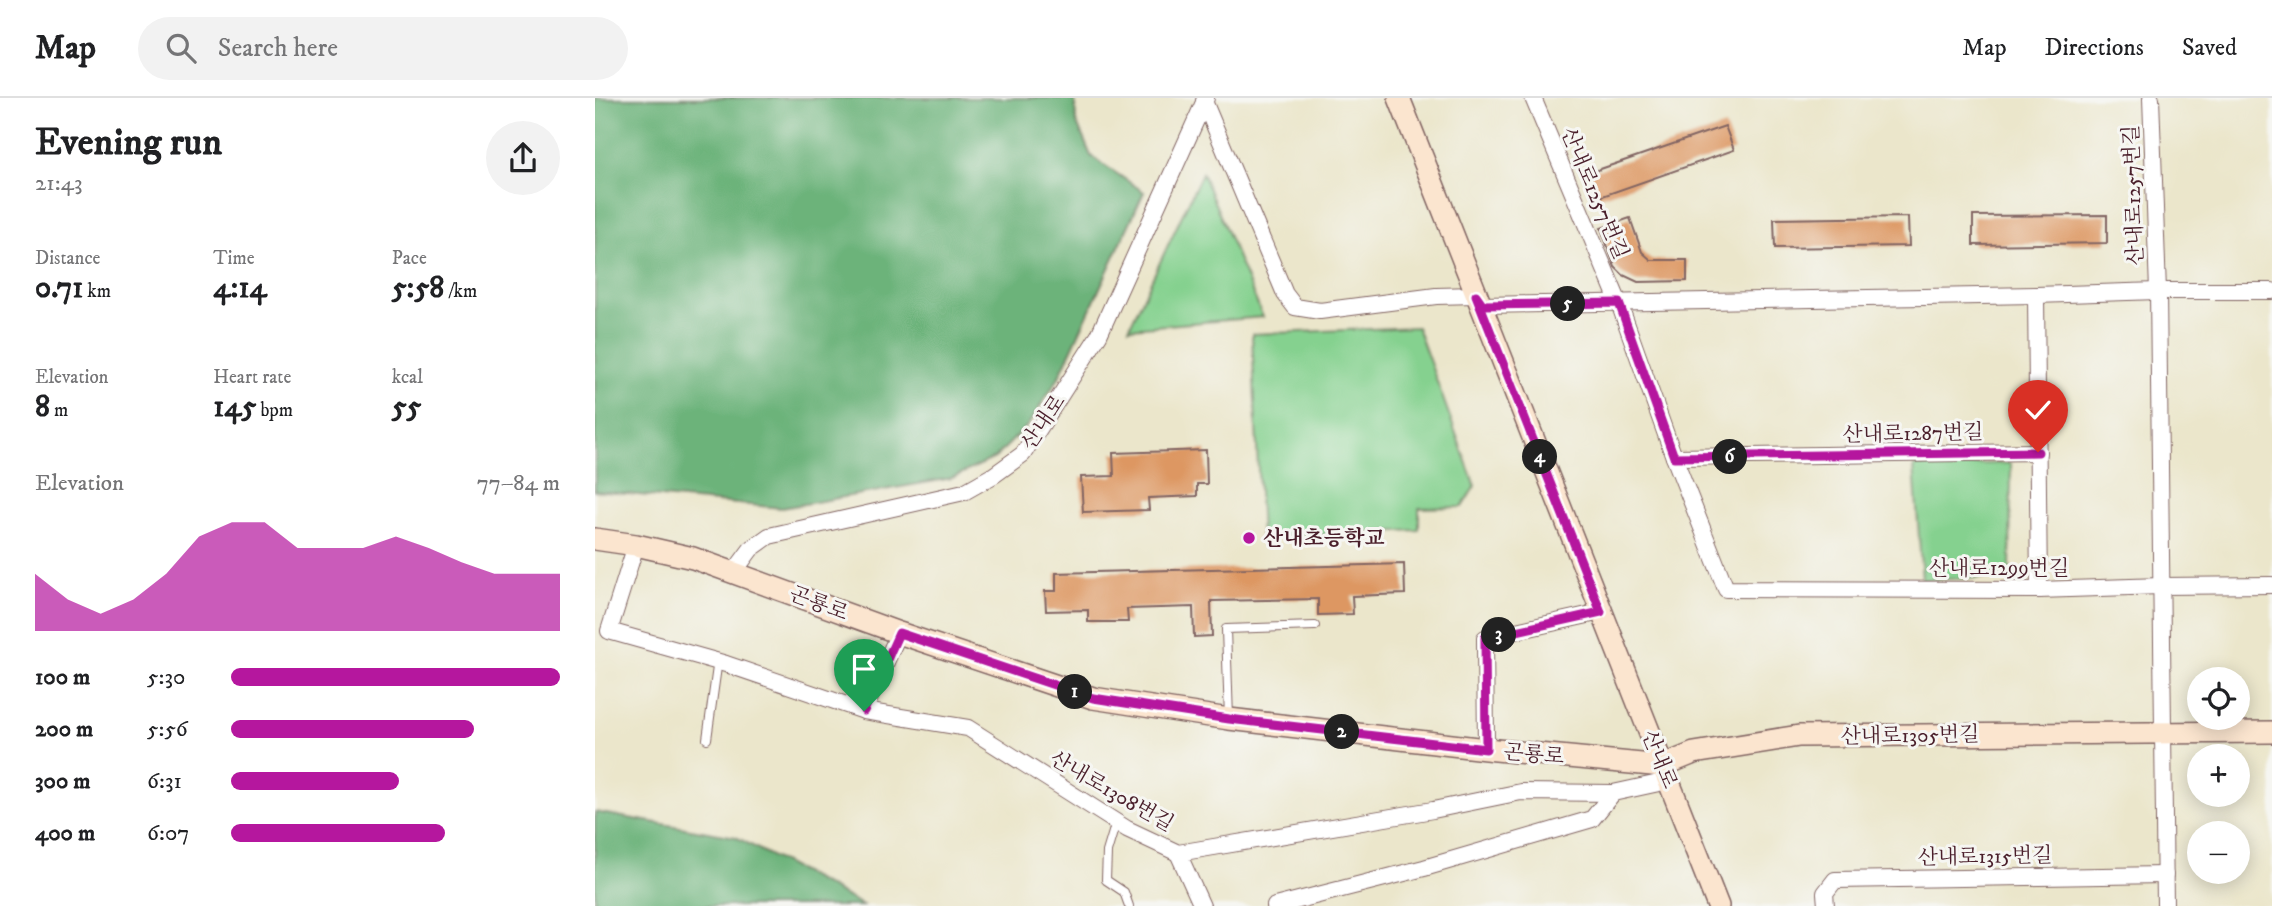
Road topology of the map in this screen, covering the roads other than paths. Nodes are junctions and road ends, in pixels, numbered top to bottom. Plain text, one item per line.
1 (1399, 98) edge
2 (1533, 98) edge
3 (2151, 98) edge
4 (1205, 100) edge
5 (2158, 291) junction
6 (2272, 291) edge
7 (1476, 295) junction
8 (2036, 295) junction
9 (1619, 303) junction
10 (2038, 452) junction
11 (1674, 457) junction
12 (595, 538) edge
13 (636, 545) junction
14 (734, 572) junction
15 (2272, 585) edge
16 (2161, 586) junction
17 (2039, 590) junction
18 (1601, 612) junction
19 (1315, 626) dead end
20 (899, 633) junction
21 (715, 660) junction
22 (864, 711) junction
23 (1229, 719) junction
24 (2272, 732) edge
25 (2162, 733) junction
26 (707, 739) dead end
27 (1486, 749) junction
28 (1665, 773) junction
29 (1613, 793) junction
30 (1116, 822) junction
31 (1178, 853) junction
32 (2165, 874) junction
33 (1129, 906) edge
34 (1202, 906) edge
35 (1275, 906) edge
36 (1718, 906) edge
37 (1826, 906) edge
38 (2165, 906) edge

1 - 7 main road, 산내로
2 - 9 street, 산내로1257번길
3 - 5 street, 산내로1257번길
4 - 7 street, 산내로
4 - 14 street, 산내로
5 - 6 street
5 - 8 street
5 - 16 street
7 - 9 street
7 - 18 main road, 산내로
8 - 9 street
8 - 10 street
9 - 11 street
10 - 11 street, 산내로1287번길
10 - 17 street
11 - 17 street, 산내로1299번길
12 - 13 main road, 곤룡로
13 - 14 main road, 곤룡로
13 - 21 street, 산내로1308번길
14 - 20 main road, 곤룡로
15 - 16 street, 산내로1299번길
16 - 17 street, 산내로1299번길
16 - 25 street
18 - 27 street
18 - 28 main road, 산내로
19 - 23 lane
20 - 22 street
20 - 23 main road, 곤룡로
21 - 22 street, 산내로1308번길
21 - 26 lane
22 - 30 street, 산내로1308번길
23 - 27 main road, 곤룡로
24 - 25 main road, 산내로1305번길
25 - 28 main road, 산내로1305번길
25 - 32 street
27 - 28 main road, 곤룡로
28 - 29 street, 산내로1308번길
28 - 36 main road, 산내로
29 - 31 street, 산내로1308번길
29 - 35 street
30 - 31 street, 산내로1308번길
30 - 33 lane
31 - 34 street
32 - 37 street, 산내로1315번길
32 - 38 street

